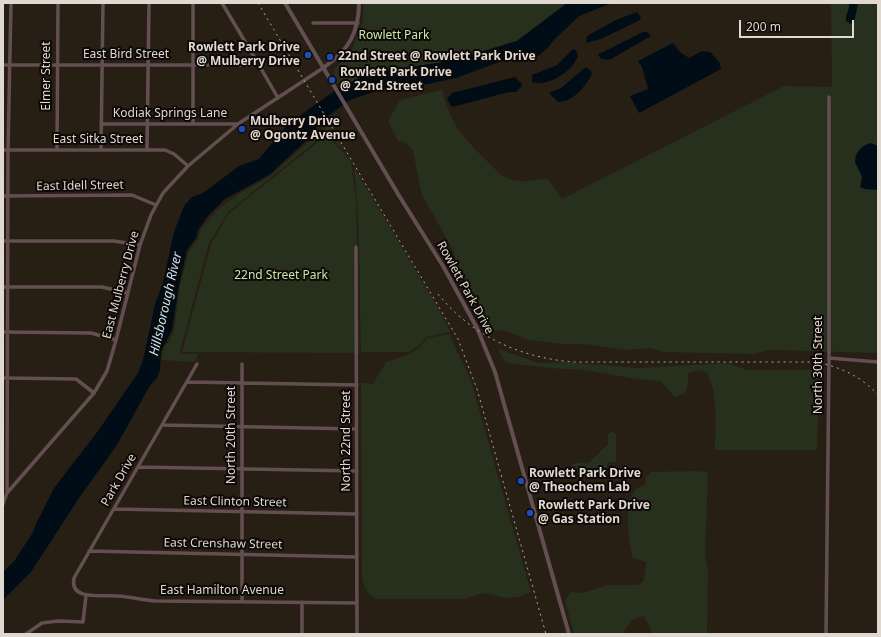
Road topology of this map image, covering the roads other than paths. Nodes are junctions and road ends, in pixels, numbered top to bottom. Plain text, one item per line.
1 (11, 3) edge
2 (58, 3) edge
3 (103, 3) edge
4 (149, 3) edge
5 (193, 3) edge
6 (222, 3) edge
7 (285, 3) edge
8 (360, 3) edge
9 (313, 22) dead end
10 (358, 22) junction
11 (3, 65) edge
12 (10, 65) junction
13 (57, 65) junction
14 (103, 65) junction
15 (193, 65) junction
16 (259, 65) junction
17 (148, 66) junction
18 (323, 68) junction
19 (829, 97) dead end
20 (278, 98) junction
21 (102, 124) junction
22 (148, 124) junction
23 (193, 124) junction
24 (238, 124) junction
25 (5, 150) edge
26 (57, 150) junction
27 (101, 150) junction
28 (147, 150) junction
29 (188, 166) junction
30 (3, 196) edge
31 (9, 196) junction
32 (156, 205) junction
33 (3, 241) edge
34 (8, 241) junction
35 (140, 246) junction
36 (356, 247) dead end
37 (3, 287) edge
38 (8, 287) junction
39 (128, 293) junction
40 (3, 332) edge
41 (8, 332) junction
42 (116, 340) junction
43 (829, 358) junction
44 (878, 362) edge
45 (197, 364) dead end
46 (242, 364) dead end
47 (5, 378) edge
48 (187, 382) junction
49 (242, 384) junction
50 (356, 386) junction
51 (94, 393) junction
52 (5, 424) edge
53 (163, 425) junction
54 (242, 427) junction
55 (356, 429) junction
56 (138, 467) junction
57 (242, 469) junction
58 (357, 471) junction
59 (3, 490) edge
60 (7, 494) junction
61 (3, 504) edge
62 (114, 509) junction
63 (242, 512) junction
64 (357, 514) junction
65 (89, 551) junction
66 (242, 555) junction
67 (357, 556) junction
68 (86, 596) junction
69 (242, 601) junction
70 (302, 602) junction
71 (357, 603) junction
72 (26, 634) edge
73 (302, 634) edge
74 (357, 634) edge
75 (569, 634) edge
76 (826, 634) edge

1 - 12 street
2 - 13 street, Elmer Street
3 - 14 street
4 - 17 street
5 - 15 street
6 - 16 street
7 - 18 street, Rowlett Park Drive
8 - 10 street
9 - 10 street
10 - 18 street
11 - 12 street, East Bird Street
12 - 13 street, East Bird Street
12 - 25 street
13 - 14 street, East Bird Street
13 - 26 street, Elmer Street
14 - 17 street, East Bird Street
14 - 21 street
15 - 16 street, East Bird Street
15 - 17 street, East Bird Street
15 - 23 street
16 - 20 street
17 - 22 street
18 - 20 street, East Mulberry Drive
18 - 75 street, Rowlett Park Drive
19 - 43 street, North 30th Street
20 - 24 street, East Mulberry Drive
21 - 22 street, Kodiak Springs Lane
21 - 27 street
22 - 23 street, Kodiak Springs Lane
22 - 28 street
23 - 24 street, Kodiak Springs Lane
24 - 29 street, East Mulberry Drive
25 - 26 street, East Sitka Street
25 - 31 street
26 - 27 street, East Sitka Street
27 - 28 street, East Sitka Street
28 - 29 street, East Sitka Street
29 - 32 street, East Mulberry Drive
30 - 31 street, East Idell Street
31 - 32 street, East Idell Street
31 - 34 street
32 - 35 street, East Mulberry Drive
33 - 34 street
34 - 35 street
34 - 38 street
35 - 39 street, East Mulberry Drive
36 - 50 street, North 22nd Street
37 - 38 street
38 - 39 street
38 - 41 street
39 - 42 street, East Mulberry Drive
40 - 41 street
41 - 42 street
41 - 47 street
42 - 51 street, East Mulberry Drive
43 - 44 street
43 - 76 street, North 30th Street
45 - 48 street, Park Drive
46 - 49 street, North 20th Street
47 - 51 street
47 - 52 street
48 - 49 street
48 - 53 street, Park Drive
49 - 50 street
49 - 54 street, North 20th Street
50 - 55 street, North 22nd Street
51 - 60 street, East Mulberry Drive
52 - 60 street
53 - 54 street
53 - 56 street, Park Drive
54 - 55 street
54 - 57 street, North 20th Street
55 - 58 street, North 22nd Street
56 - 57 street
56 - 62 street, Park Drive
57 - 58 street
57 - 63 street, North 20th Street
58 - 64 street, North 22nd Street
59 - 60 street
60 - 61 street, East Mulberry Drive
62 - 63 street, East Clinton Street
62 - 65 street, Park Drive
63 - 64 street, East Clinton Street
63 - 66 street, North 20th Street
64 - 67 street, North 22nd Street
65 - 66 street, East Crenshaw Street
65 - 68 street, Park Drive
66 - 67 street, East Crenshaw Street
66 - 69 street, North 20th Street
67 - 71 street, North 22nd Street
68 - 69 street, East Hamilton Avenue
68 - 72 street
69 - 70 street, East Hamilton Avenue
70 - 71 street, East Hamilton Avenue
70 - 73 street
71 - 74 street, North 22nd Street

